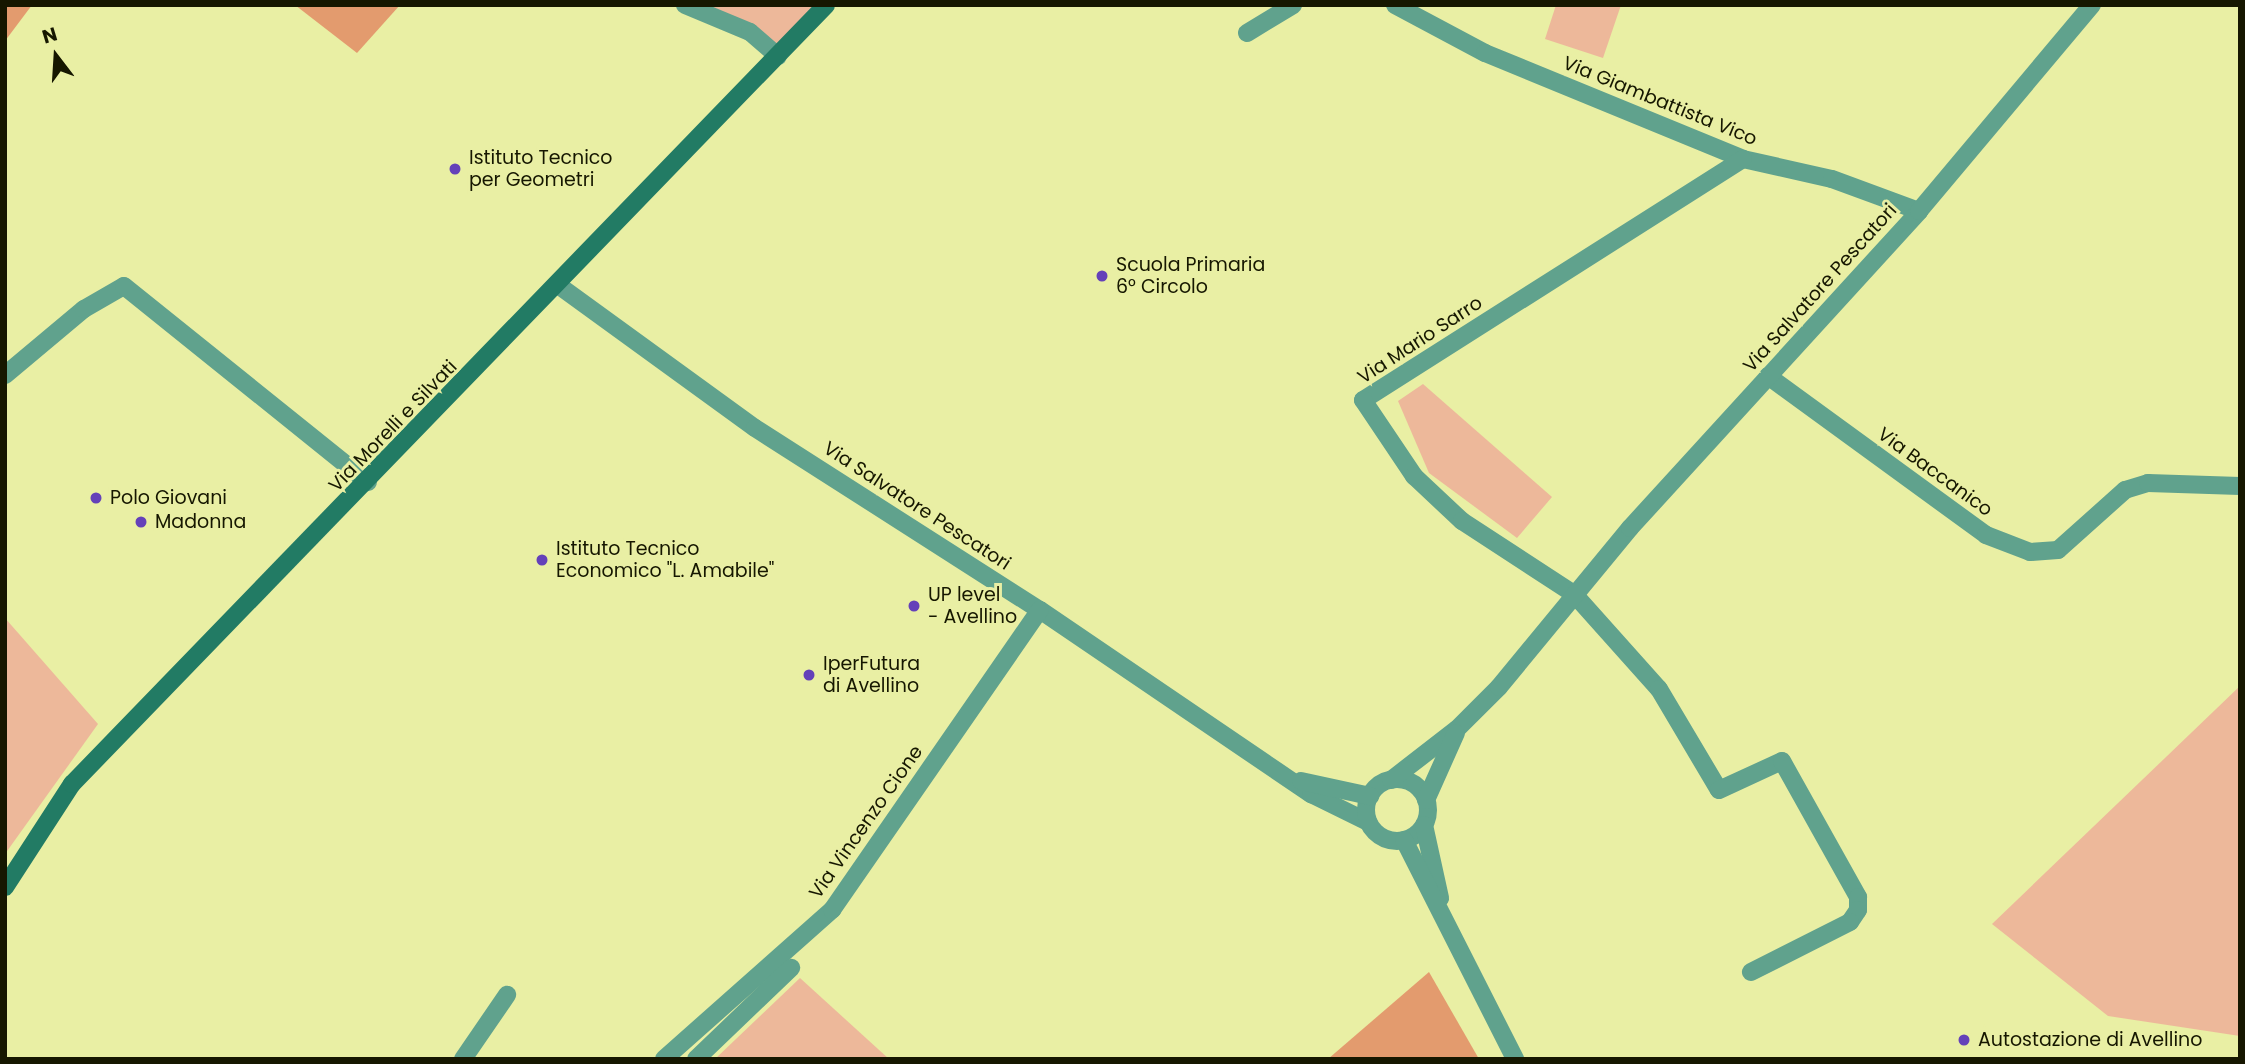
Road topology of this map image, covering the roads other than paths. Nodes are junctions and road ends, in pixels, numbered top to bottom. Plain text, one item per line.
1 (685, 5) edge
2 (826, 5) edge
3 (1293, 5) edge
4 (1395, 5) edge
5 (2092, 5) edge
6 (1247, 33) dead end
7 (778, 56) junction
8 (1743, 159) junction
9 (1919, 211) junction
10 (558, 285) junction
11 (5, 374) edge
12 (1768, 376) junction
13 (368, 482) junction
14 (2240, 486) edge
15 (1574, 594) junction
16 (1040, 610) junction
17 (1457, 729) junction
18 (1292, 779) junction
19 (1391, 780) junction
20 (1370, 796) junction
21 (1426, 800) junction
22 (1368, 822) junction
23 (1424, 825) junction
24 (1404, 840) junction
25 (5, 887) edge
26 (1446, 925) junction
27 (792, 968) dead end
28 (1751, 972) dead end
29 (507, 995) dead end
30 (463, 1059) edge
31 (664, 1059) edge
32 (696, 1059) edge
33 (1515, 1059) edge

1 - 7 street
2 - 7 main road, Via Morelli e Silvati
3 - 6 street
4 - 8 street, Via Giambattista Vico
5 - 9 street, Via Salvatore Pescatori
7 - 10 main road, Via Morelli e Silvati
8 - 9 street, Via Giambattista Vico
8 - 15 street, Via Mario Sarro
9 - 12 street, Via Salvatore Pescatori
10 - 13 main road, Via Morelli e Silvati
10 - 16 street, Via Salvatore Pescatori
11 - 13 street
12 - 14 street, Via Baccanico
12 - 15 street, Via Salvatore Pescatori
13 - 25 main road, Via Morelli e Silvati
15 - 17 street, Via Salvatore Pescatori
15 - 28 street
16 - 18 street, Via Salvatore Pescatori
16 - 31 street, Via Vincenzo Cione
17 - 19 street, Via Salvatore Pescatori
17 - 21 street, Via Salvatore Pescatori
18 - 20 street, Via Salvatore Pescatori
18 - 22 street, Via Salvatore Pescatori
19 - 20 street
19 - 21 street
20 - 22 street
21 - 23 street
22 - 24 street
23 - 24 street
23 - 26 street
24 - 26 street
26 - 33 street
27 - 32 street
29 - 30 street

